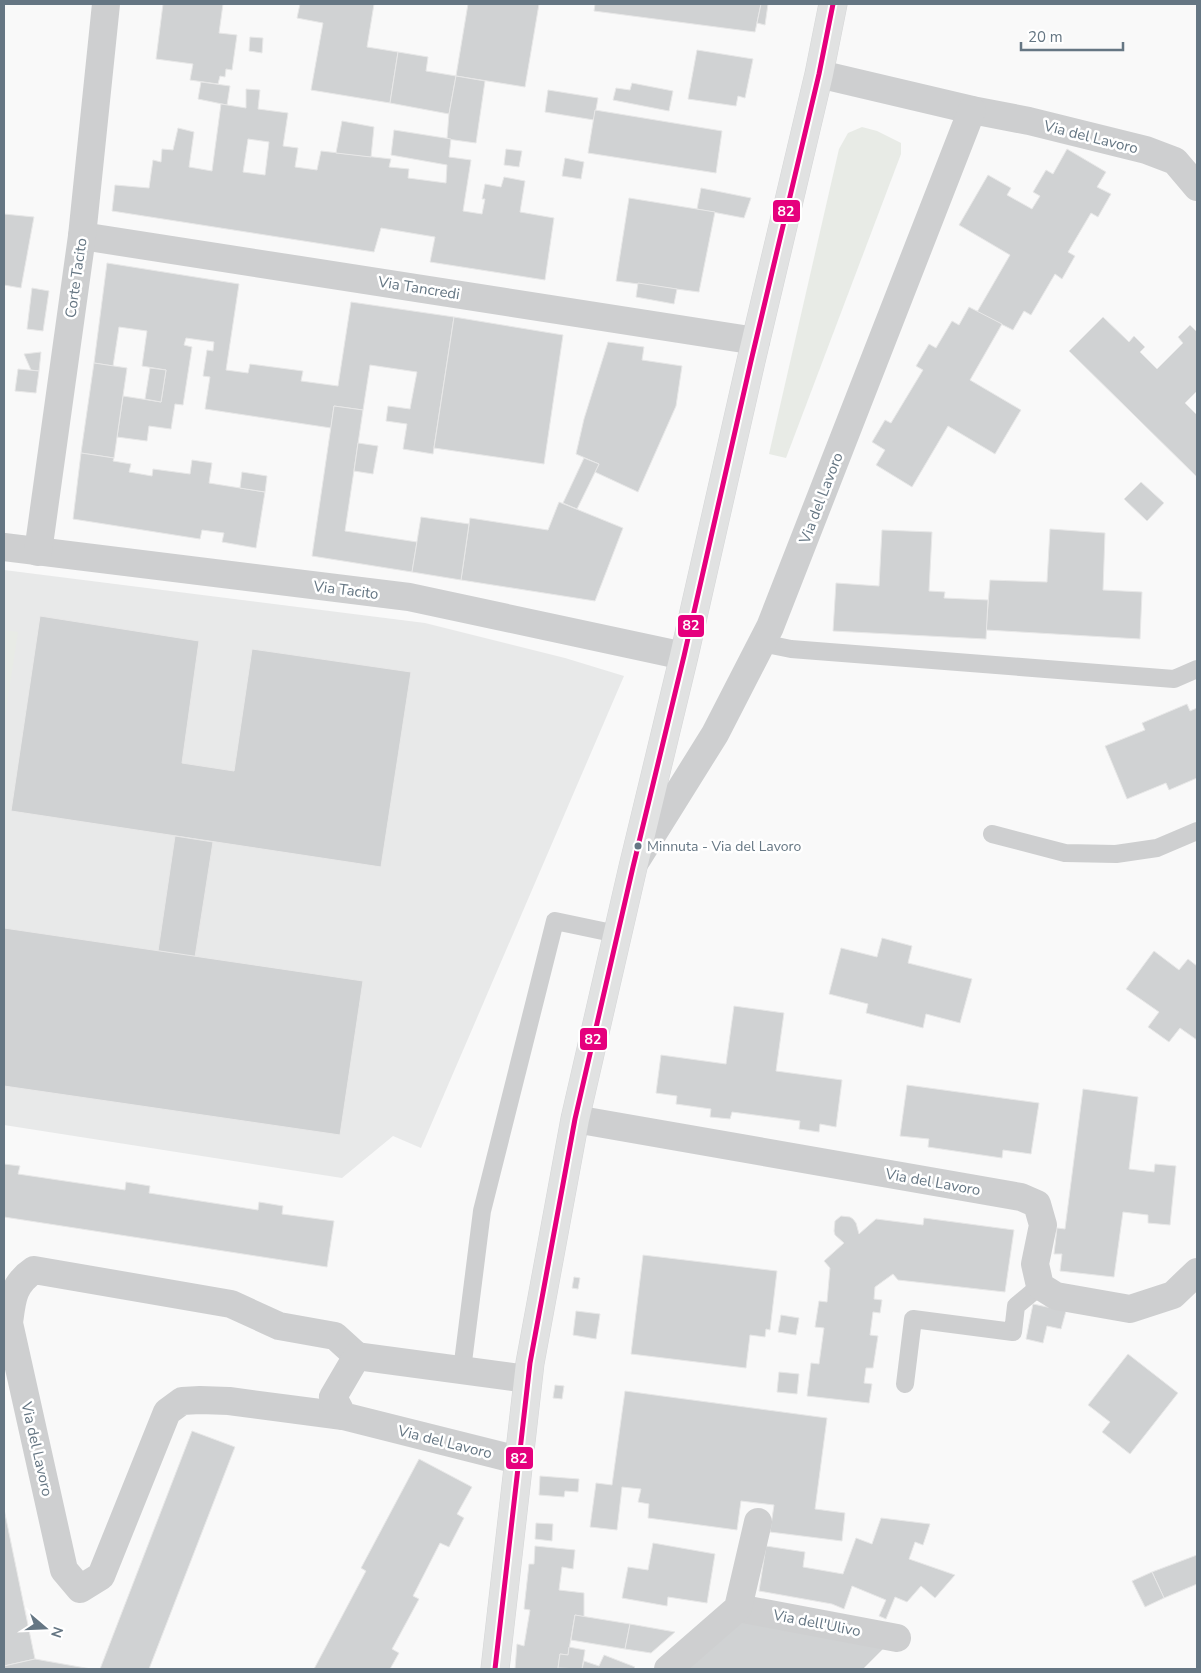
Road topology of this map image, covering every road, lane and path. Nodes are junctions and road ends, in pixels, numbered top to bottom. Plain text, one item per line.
1 (106, 4) edge
2 (833, 4) edge
3 (819, 74) junction
4 (972, 110) junction
5 (1197, 187) edge
6 (82, 236) junction
7 (756, 341) junction
8 (4, 547) edge
9 (38, 552) junction
10 (762, 643) junction
11 (684, 656) junction
12 (1197, 669) edge
13 (1197, 831) edge
14 (992, 834) dead end
15 (633, 867) junction
16 (617, 934) junction
17 (575, 1119) junction
18 (1197, 1272) edge
19 (1040, 1286) junction
20 (357, 1356) junction
21 (462, 1370) junction
22 (528, 1379) junction
23 (905, 1384) dead end
24 (343, 1416) junction
25 (518, 1460) junction
26 (758, 1522) dead end
27 (738, 1608) junction
28 (897, 1638) dead end
29 (495, 1669) edge
30 (668, 1669) edge

1 - 6 street, Corte Tacito
2 - 3 street, Via del Lavoro
3 - 4 street, Via del Lavoro
3 - 7 street, Via del Lavoro
4 - 5 street, Via del Lavoro
4 - 10 street, Via del Lavoro
6 - 7 street, Via Tancredi
6 - 9 street, Corte Tacito
7 - 11 street, Via del Lavoro
8 - 9 street, Via Tacito
9 - 11 street, Via Tacito
10 - 12 lane
10 - 15 street, Via del Lavoro
11 - 15 street, Via del Lavoro
13 - 14 lane
15 - 16 street, Via del Lavoro
16 - 17 street, Via del Lavoro
16 - 21 lane
17 - 19 street, Via del Lavoro
17 - 22 street, Via del Lavoro
18 - 19 street
19 - 23 lane
20 - 21 street
20 - 24 street
20 - 24 street, Via del Lavoro
21 - 22 street
22 - 25 street, Via del Lavoro
24 - 25 street, Via del Lavoro
25 - 29 street, Via del Lavoro
26 - 27 street
27 - 28 street, Via dell'Ulivo
27 - 30 street

